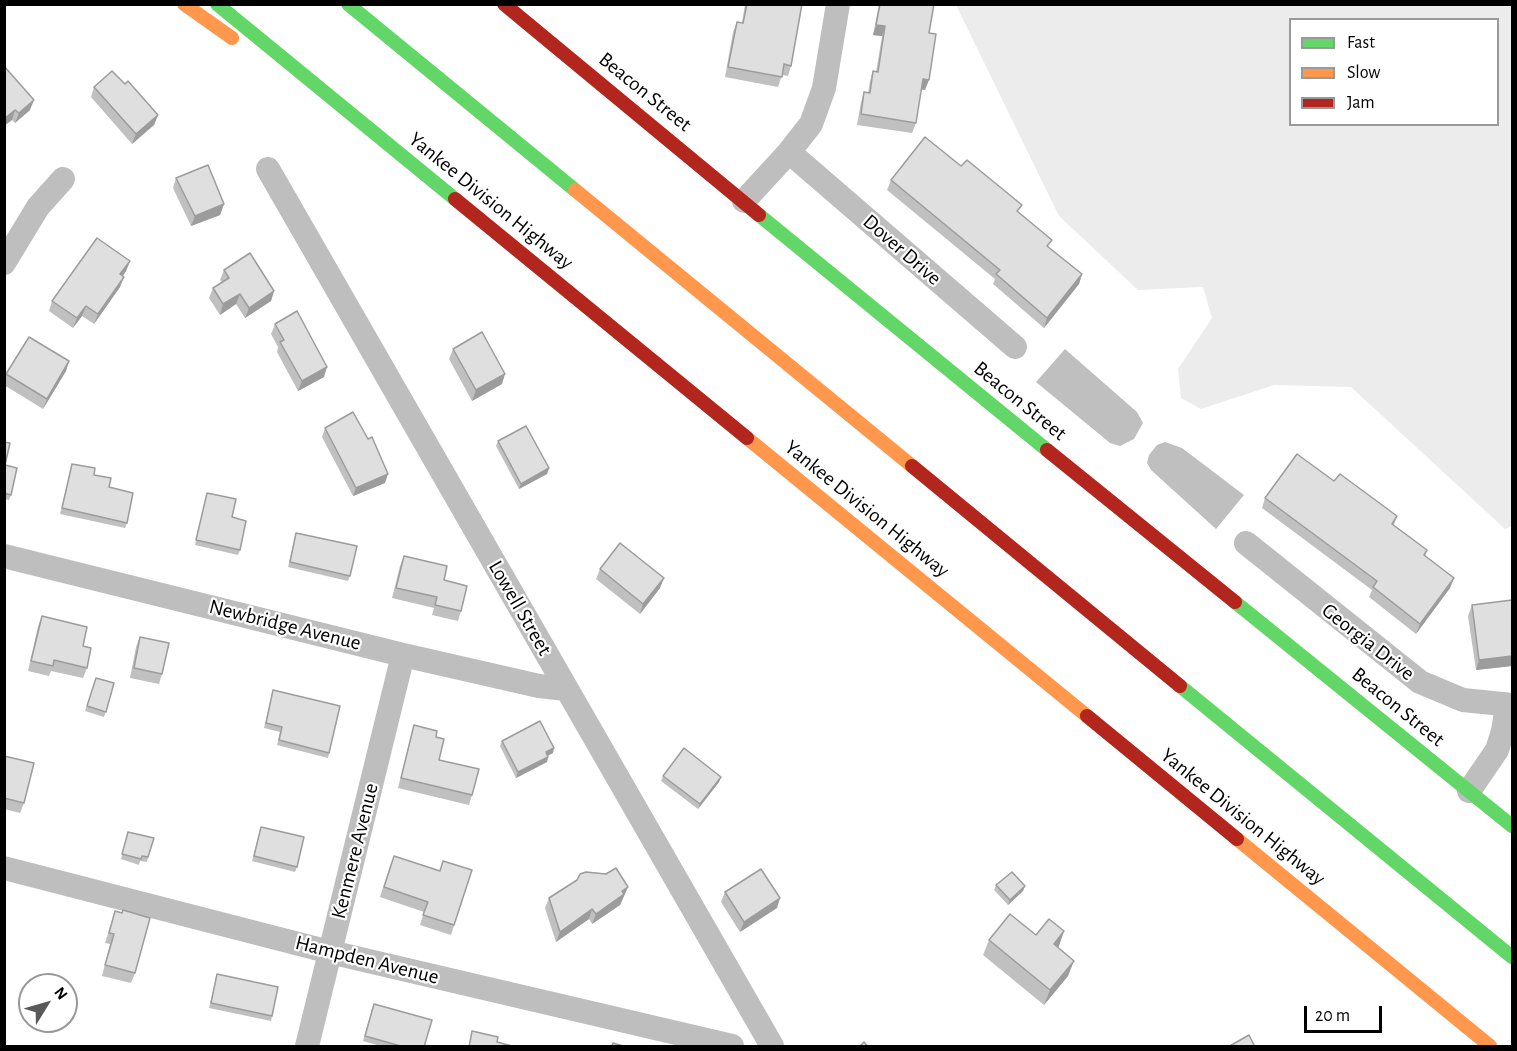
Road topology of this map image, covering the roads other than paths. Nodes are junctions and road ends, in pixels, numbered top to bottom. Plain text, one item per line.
1 (184, 4) edge
2 (217, 4) edge
3 (348, 4) edge
4 (504, 4) edge
5 (838, 4) edge
6 (241, 45) dead end
7 (269, 65) dead end
8 (789, 152) junction
9 (268, 169) dead end
10 (63, 178) dead end
11 (440, 186) junction
12 (744, 201) junction
13 (4, 263) edge
14 (1015, 347) dead end
15 (1245, 543) dead end
16 (4, 556) edge
17 (403, 655) junction
18 (566, 689) junction
19 (1510, 705) edge
20 (1468, 791) junction
21 (1512, 826) edge
22 (4, 868) edge
23 (330, 952) junction
24 (1512, 957) edge
25 (307, 1047) edge
26 (732, 1047) edge
27 (772, 1047) edge
28 (1490, 1047) edge

1 - 6 main road
2 - 11 main road, Yankee Division Highway
3 - 24 main road
4 - 12 main road, Beacon Street
5 - 8 street
7 - 11 main road
8 - 12 street
8 - 14 street, Dover Drive
9 - 18 street, Lowell Street
10 - 13 street
11 - 28 main road, Yankee Division Highway
12 - 20 main road, Beacon Street
15 - 19 street, Georgia Drive
16 - 17 street, Newbridge Avenue
17 - 18 street, Newbridge Avenue
17 - 23 street, Kenmere Avenue
18 - 27 street, Lowell Street
19 - 20 street, Georgia Drive
20 - 21 main road, Beacon Street
22 - 23 street, Hampden Avenue
23 - 25 street, Kenmere Avenue
23 - 26 street, Hampden Avenue

